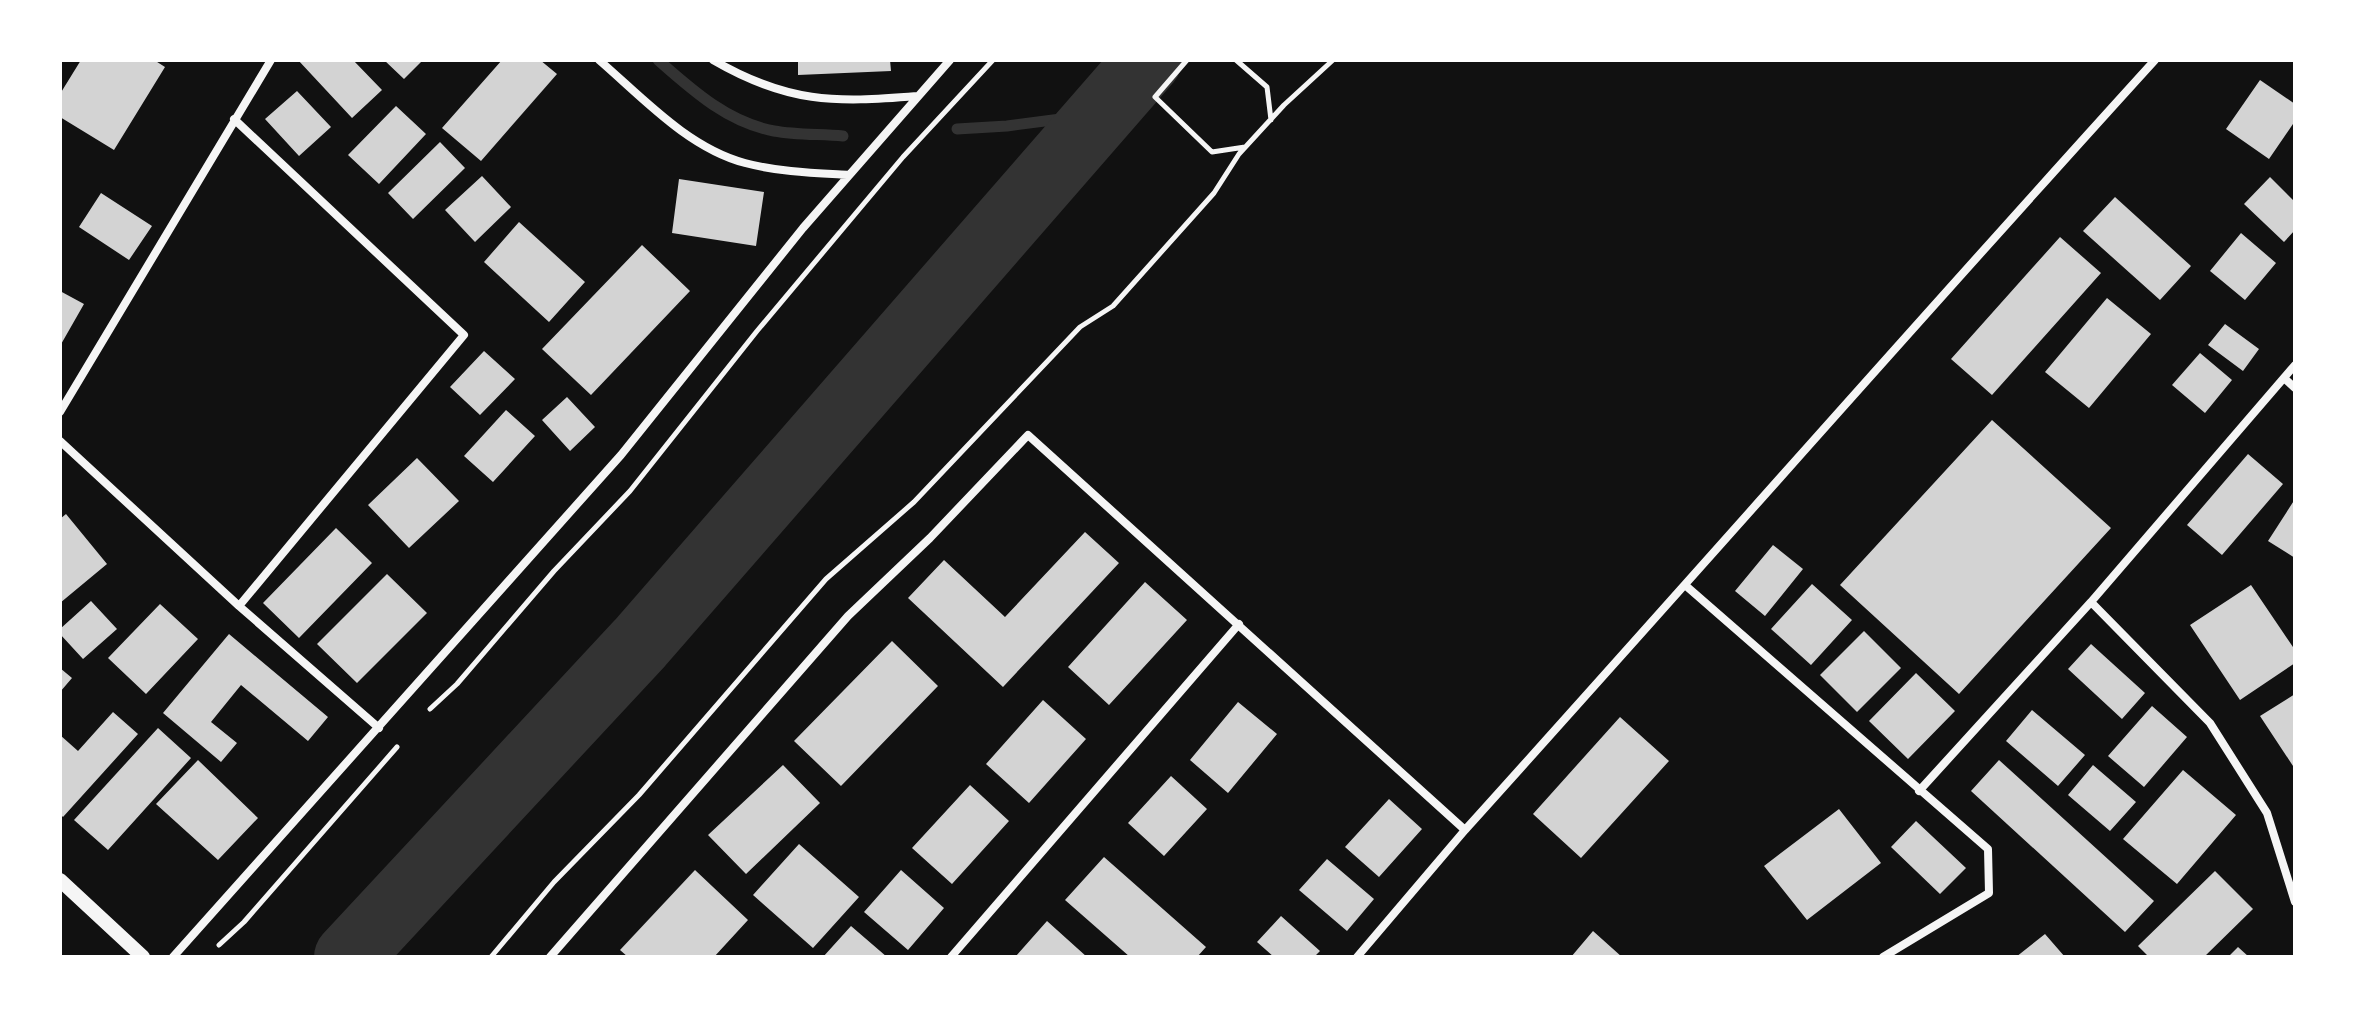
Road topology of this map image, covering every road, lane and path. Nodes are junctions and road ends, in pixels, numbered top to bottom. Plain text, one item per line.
1 (271, 60) edge
2 (599, 60) edge
3 (713, 60) edge
4 (950, 60) edge
5 (1187, 60) edge
6 (1236, 60) edge
7 (1333, 60) edge
8 (2155, 60) edge
9 (917, 96) junction
10 (234, 119) junction
11 (1271, 120) junction
12 (1245, 147) junction
13 (849, 175) junction
14 (2295, 365) edge
15 (2284, 378) junction
16 (2295, 388) edge
17 (60, 412) edge
18 (60, 441) edge
19 (1685, 585) junction
20 (2091, 602) junction
21 (239, 606) junction
22 (1239, 624) junction
23 (379, 728) junction
24 (1919, 791) junction
25 (1465, 830) junction
26 (60, 880) edge
27 (2295, 902) edge
28 (143, 957) edge
29 (173, 957) edge
30 (491, 957) edge
31 (550, 957) edge
32 (951, 957) edge
33 (1357, 957) edge
34 (1883, 957) edge

1 - 10 street
2 - 13 street
3 - 9 street
4 - 9 street
5 - 12 path
6 - 11 path
7 - 11 path
8 - 19 street
9 - 13 street
10 - 17 street
10 - 21 street
11 - 12 path
12 - 30 path
13 - 23 street
14 - 15 street
15 - 16 street
15 - 20 street
18 - 21 street
19 - 24 street
19 - 25 street
20 - 24 street
20 - 27 street
21 - 23 street
22 - 25 street
22 - 31 street
22 - 32 street
23 - 29 street
24 - 34 street
25 - 33 street
26 - 28 street

